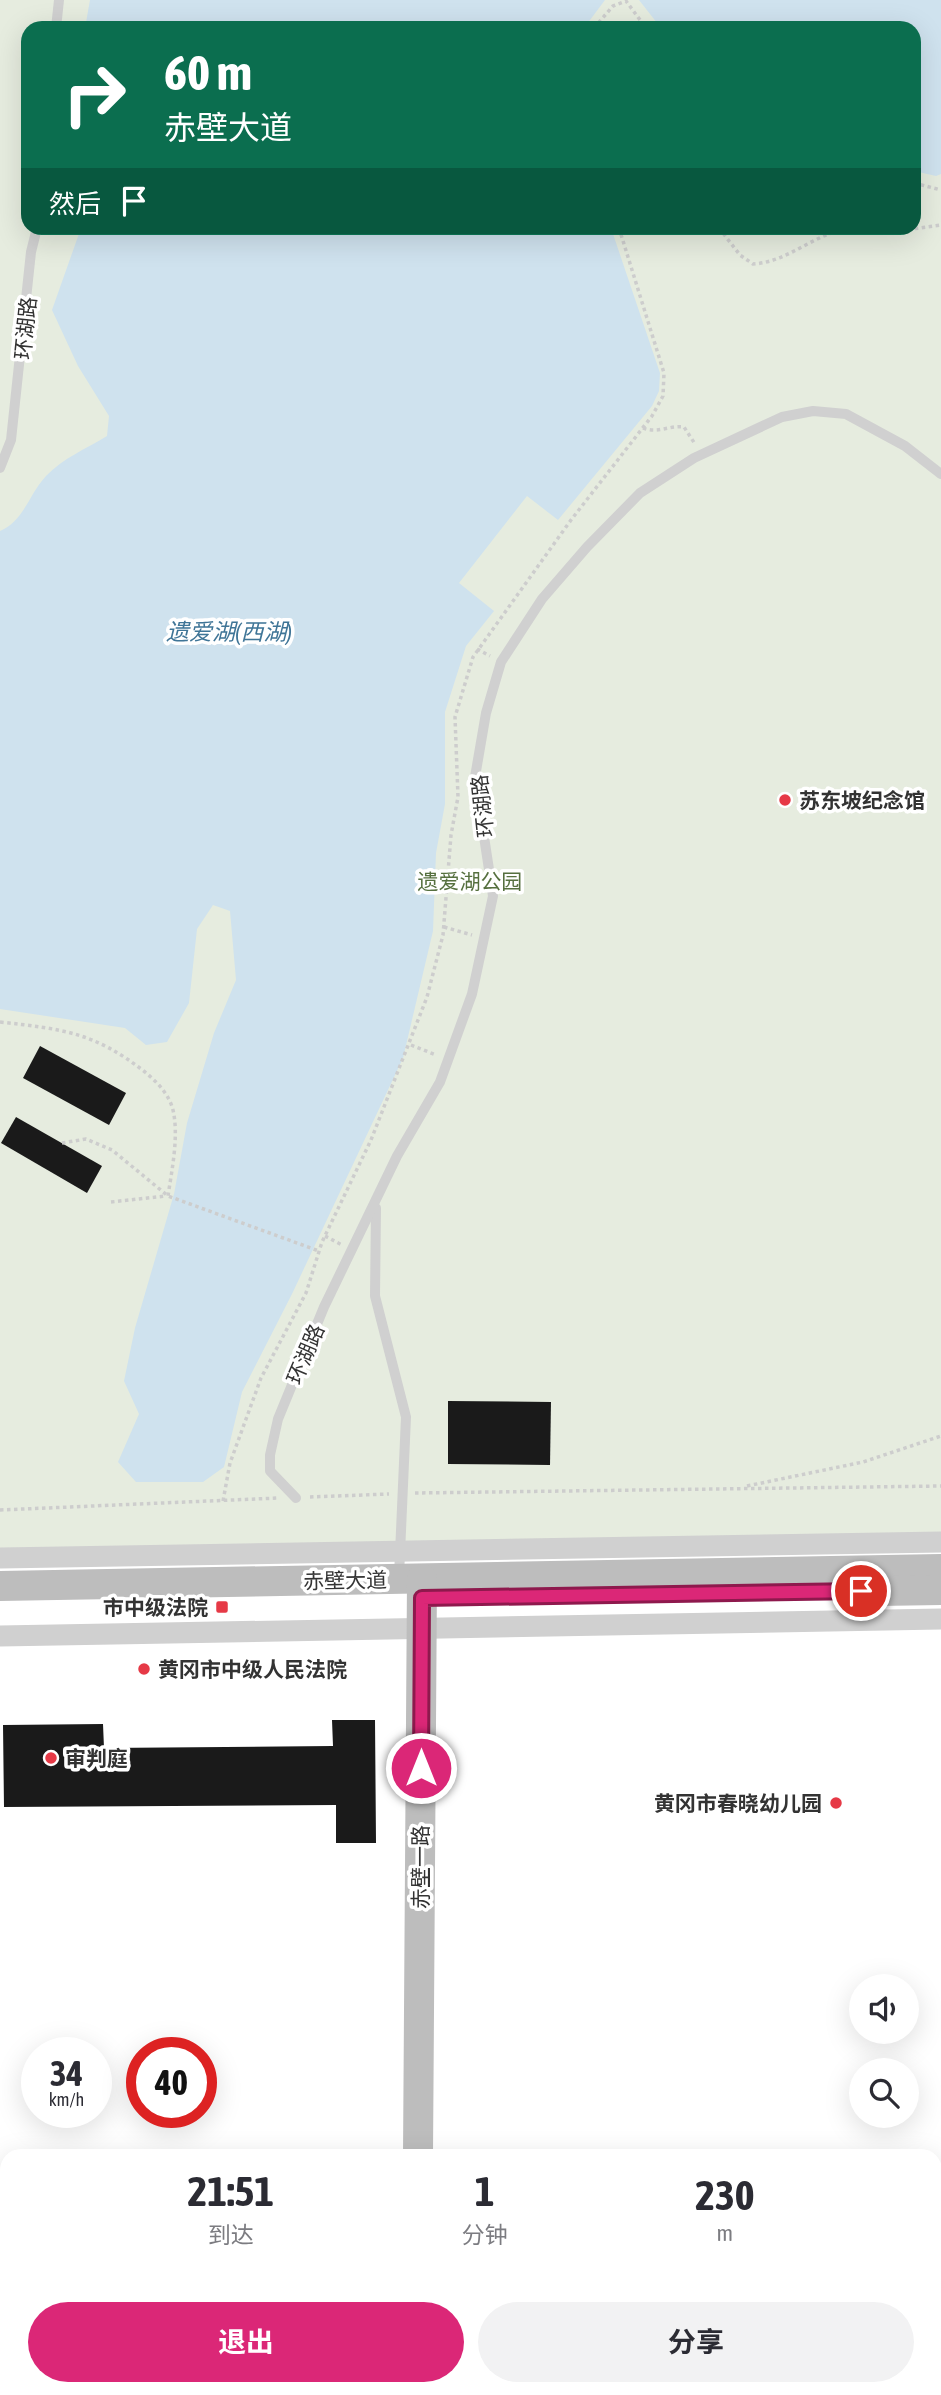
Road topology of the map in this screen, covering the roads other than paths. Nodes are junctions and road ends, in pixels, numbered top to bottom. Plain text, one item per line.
1 (59, 0) edge
2 (57, 21) edge
3 (36, 235) edge
4 (0, 468) edge
5 (941, 474) edge
6 (376, 1204) junction
7 (296, 1498) road end
8 (941, 1542) edge
9 (0, 1558) edge
10 (941, 1569) edge
11 (411, 1577) junction
12 (0, 1586) edge
13 (941, 1590) edge
14 (0, 1605) edge
15 (941, 1619) edge
16 (422, 1629) junction
17 (0, 1636) edge
18 (418, 2149) edge

1 - 2 lane
3 - 4 lane, 环湖路
5 - 6 lane, 环湖路
6 - 7 lane, 环湖路
6 - 11 lane
8 - 11 street
9 - 11 street
10 - 11 main road, 赤壁大道
11 - 12 main road, 赤壁大道
11 - 13 main road, 赤壁大道
11 - 14 main road, 赤壁大道
11 - 16 main road, 赤壁一路
15 - 16 street
16 - 17 street
16 - 18 main road, 赤壁一路

